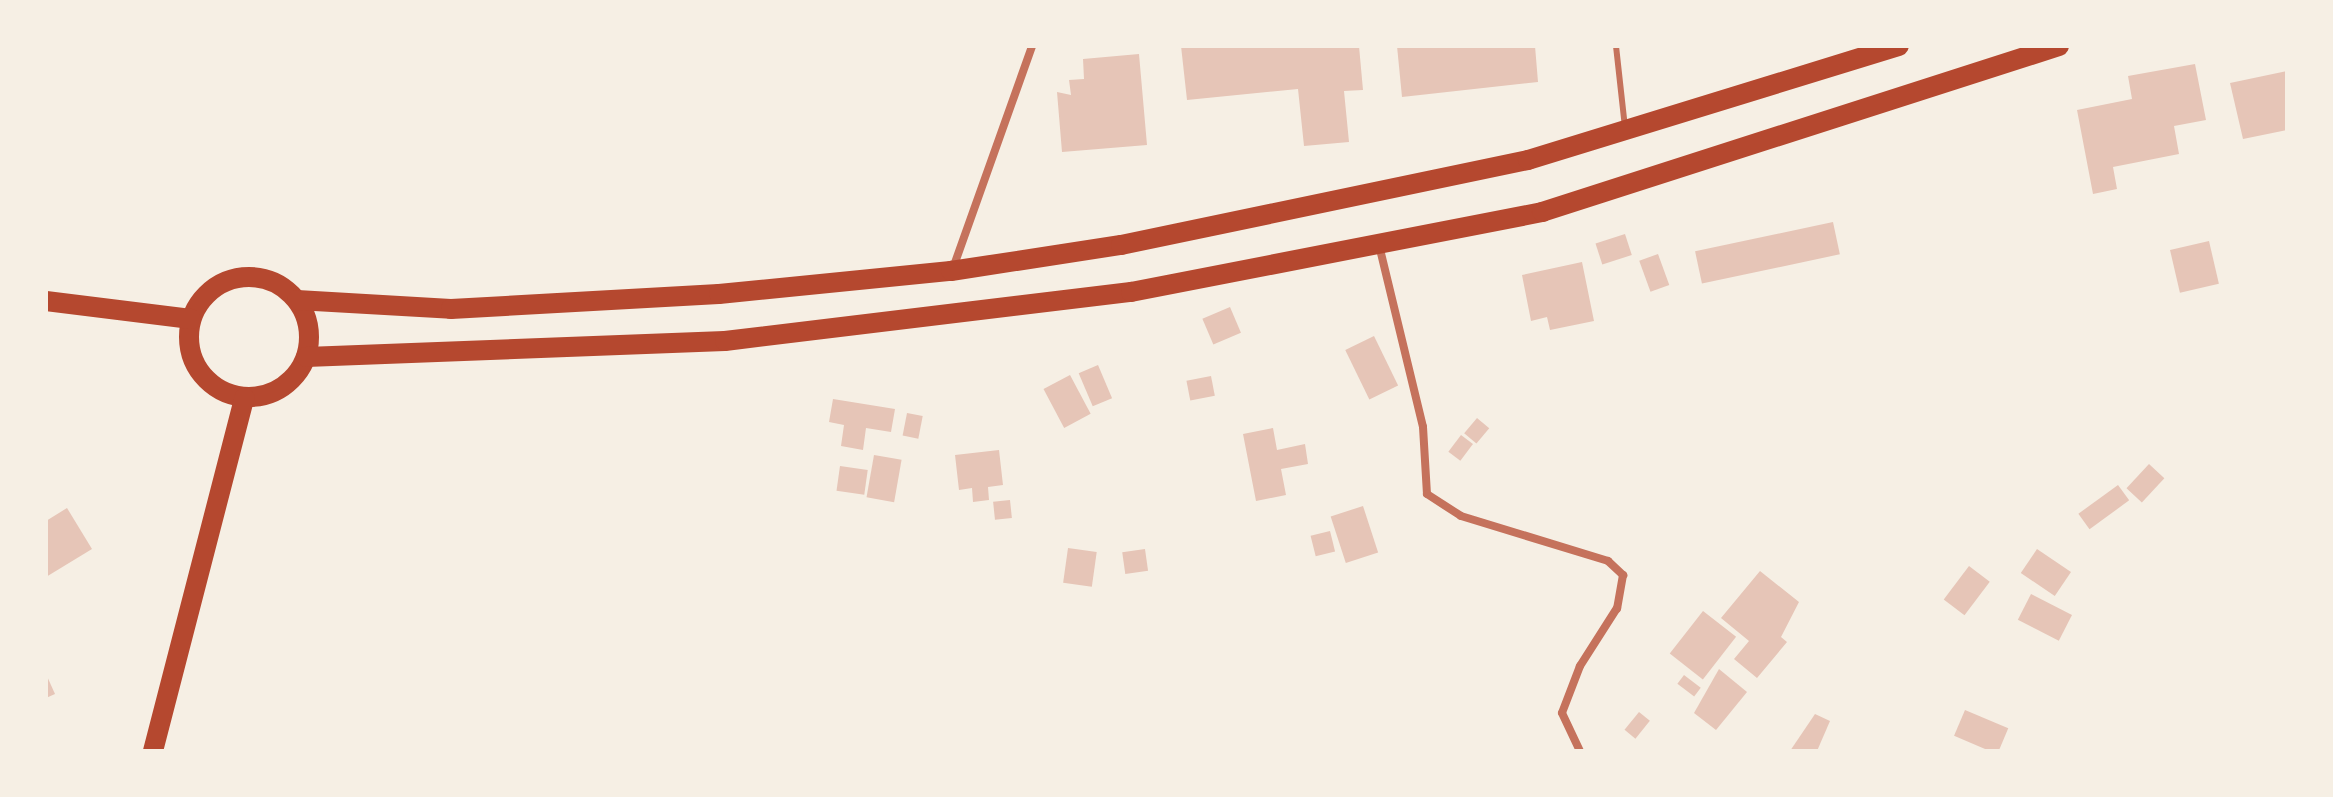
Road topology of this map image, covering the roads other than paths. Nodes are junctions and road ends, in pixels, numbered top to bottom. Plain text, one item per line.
1 (1032, 46) edge
2 (1616, 46) edge
3 (1899, 46) edge
4 (2059, 46) edge
5 (1626, 130) junction
6 (1378, 244) junction
7 (951, 271) junction
8 (297, 300) junction
9 (46, 301) edge
10 (191, 319) junction
11 (306, 357) junction
12 (244, 398) junction
13 (153, 751) edge
14 (1580, 751) edge

1 - 7 street
2 - 5 lane
3 - 5 main road
4 - 6 main road
5 - 7 main road
6 - 11 main road
6 - 14 street
7 - 8 main road
8 - 10 main road
8 - 11 main road
9 - 10 main road
10 - 12 main road
11 - 12 main road
12 - 13 main road

